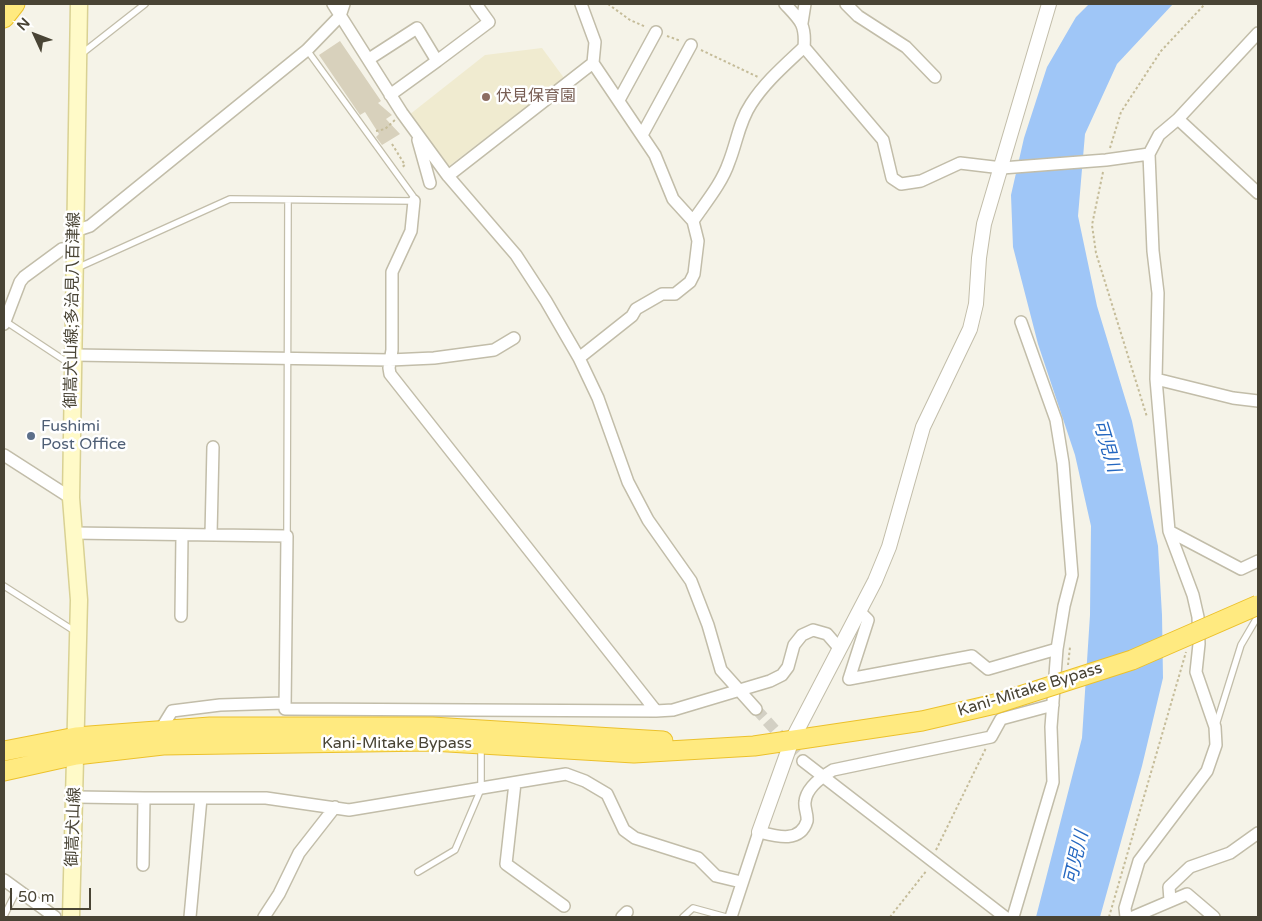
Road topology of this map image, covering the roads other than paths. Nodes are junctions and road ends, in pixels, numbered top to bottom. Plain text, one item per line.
1 (15, 4) edge
2 (79, 4) edge
3 (146, 4) edge
4 (333, 4) edge
5 (344, 4) edge
6 (476, 4) edge
7 (581, 4) edge
8 (785, 4) edge
9 (805, 4) edge
10 (846, 4) edge
11 (1050, 4) edge
12 (340, 16) junction
13 (4, 18) edge
14 (802, 23) junction
15 (656, 32) dead end
16 (1258, 33) edge
17 (690, 45) dead end
18 (804, 47) junction
19 (307, 50) junction
20 (78, 56) junction
21 (368, 59) junction
22 (437, 61) junction
23 (593, 63) junction
24 (935, 77) dead end
25 (390, 95) junction
26 (619, 100) junction
27 (1178, 119) junction
28 (415, 131) junction
29 (642, 135) junction
30 (1149, 154) junction
31 (1002, 168) junction
32 (448, 176) junction
33 (430, 183) dead end
34 (1258, 193) edge
35 (288, 200) junction
36 (414, 201) junction
37 (693, 221) junction
38 (75, 239) junction
39 (75, 269) junction
40 (8, 301) edge
41 (4, 322) edge
42 (1021, 322) dead end
43 (514, 338) dead end
44 (286, 358) junction
45 (580, 358) junction
46 (72, 360) junction
47 (390, 360) junction
48 (1156, 379) junction
49 (1258, 401) edge
50 (213, 447) dead end
51 (4, 456) edge
52 (71, 498) junction
53 (1169, 531) junction
54 (72, 533) junction
55 (182, 535) junction
56 (211, 535) junction
57 (286, 536) junction
58 (1258, 561) edge
59 (4, 586) edge
60 (1258, 605) edge
61 (860, 612) junction
62 (181, 616) dead end
63 (1258, 616) edge
64 (78, 634) junction
65 (840, 649) junction
66 (1057, 649) junction
67 (739, 690) junction
68 (284, 704) junction
69 (1053, 704) junction
70 (756, 709) tunnel mouth
71 (656, 711) junction
72 (1215, 727) junction
73 (161, 729) junction
74 (792, 740) junction
75 (481, 744) junction
76 (76, 746) junction
77 (4, 750) edge
78 (803, 761) tunnel mouth
79 (4, 771) edge
80 (823, 776) junction
81 (515, 783) junction
82 (481, 789) junction
83 (76, 797) junction
84 (144, 798) junction
85 (201, 798) junction
86 (335, 806) junction
87 (759, 832) junction
88 (1258, 834) edge
89 (143, 865) dead end
90 (418, 872) dead end
91 (4, 880) edge
92 (741, 882) junction
93 (17, 890) junction
94 (1170, 900) junction
95 (564, 906) dead end
96 (4, 916) edge
97 (54, 917) edge
98 (72, 917) edge
99 (190, 917) edge
100 (264, 917) edge
101 (683, 917) edge
102 (726, 917) edge
103 (731, 917) edge
104 (1005, 917) edge
105 (1014, 917) edge
106 (1126, 917) edge
107 (1133, 917) edge
108 (1214, 917) edge

1 - 13 highway
2 - 20 main road, 御嵩犬山線;多治見八百津線
3 - 20 lane
4 - 12 street
5 - 12 street
6 - 22 street
7 - 23 street
8 - 14 street
9 - 14 street
10 - 24 street
11 - 31 street
12 - 19 street
12 - 21 street
14 - 18 street
15 - 26 street
16 - 27 street
17 - 29 street
18 - 31 street
18 - 37 street
19 - 36 lane
19 - 38 street
20 - 38 main road, 御嵩犬山線;多治見八百津線
21 - 22 street
21 - 25 street
22 - 25 street
23 - 26 street
23 - 32 street
25 - 28 street
26 - 29 street
27 - 30 street
27 - 34 street
28 - 32 street
28 - 33 street
29 - 37 street
30 - 31 street
30 - 48 street
31 - 61 street
32 - 45 street
35 - 36 lane
35 - 39 lane
35 - 44 lane
36 - 47 street
37 - 45 street
38 - 39 main road, 御嵩犬山線;多治見八百津線
38 - 40 street
39 - 46 main road, 御嵩犬山線;多治見八百津線
40 - 41 street
41 - 46 lane
42 - 66 street
43 - 47 street
44 - 46 street
44 - 47 street
44 - 57 lane
45 - 67 street
46 - 52 main road, 御嵩犬山線;多治見八百津線
47 - 71 street
48 - 49 street
48 - 53 street
50 - 56 street
51 - 52 street
52 - 54 main road, 御嵩犬山線;多治見八百津線
53 - 58 street
53 - 72 street
54 - 55 street
54 - 64 main road, 御嵩犬山線;多治見八百津線
55 - 56 street
55 - 62 street
56 - 57 street
57 - 68 street
59 - 64 lane
60 - 74 highway, Kani-Mitake Bypass, bridge
61 - 65 street
61 - 66 street
63 - 72 lane
64 - 76 main road, 御嵩犬山線;多治見八百津線
65 - 67 street
65 - 74 street
66 - 69 street
67 - 70 street
67 - 71 street
68 - 71 street
68 - 73 street
69 - 80 street
69 - 105 street
72 - 106 street
73 - 74 highway, Kani-Mitake Bypass
73 - 76 highway, Kani-Mitake Bypass
74 - 75 highway, Kani-Mitake Bypass
74 - 87 street
75 - 76 highway, Kani-Mitake Bypass
75 - 82 lane
76 - 77 highway, Kani-Mitake Bypass
76 - 79 highway, Kani-Mitake Bypass
76 - 83 main road, 御嵩犬山線
78 - 80 street
80 - 87 street
80 - 104 street
81 - 82 street
81 - 92 street
81 - 95 street
82 - 86 street
82 - 90 lane
83 - 84 street
83 - 98 main road, 御嵩犬山線
84 - 85 street
84 - 89 street
85 - 86 street
85 - 99 street
86 - 100 street
87 - 92 street
88 - 94 street
91 - 93 street
92 - 103 street
93 - 96 lane
93 - 97 street
94 - 107 street
94 - 108 street
101 - 102 lane

